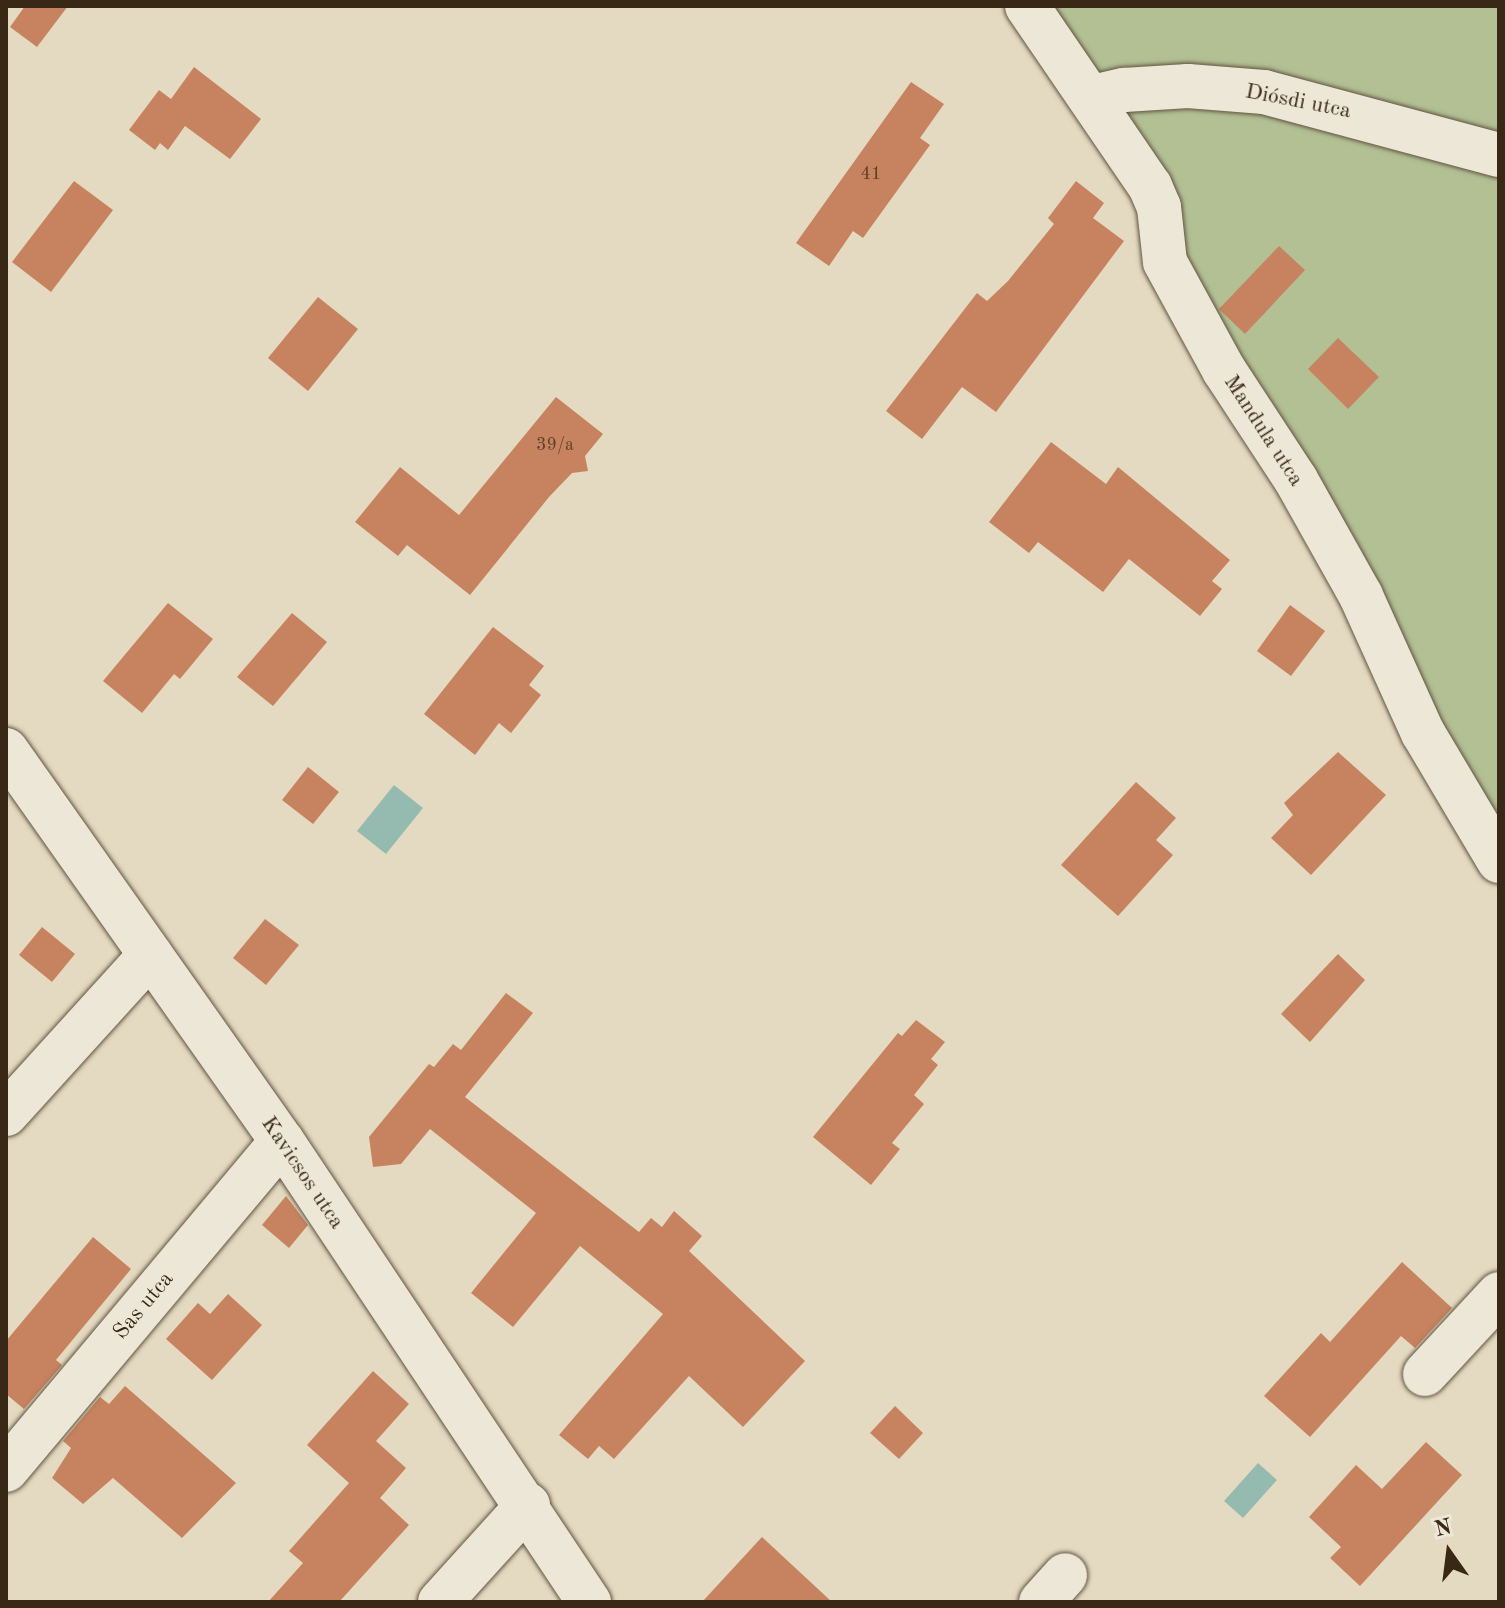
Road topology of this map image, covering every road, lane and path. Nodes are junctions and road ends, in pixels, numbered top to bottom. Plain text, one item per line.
1 (1027, 6) edge
2 (1093, 97) junction
3 (1499, 155) edge
4 (6, 750) edge
5 (1499, 861) edge
6 (150, 955) junction
7 (6, 1114) edge
8 (282, 1141) junction
9 (1499, 1294) edge
10 (1425, 1374) dead end
11 (6, 1470) edge
12 (528, 1505) junction
13 (440, 1602) edge
14 (589, 1602) edge

1 - 2 street, Mandula utca
2 - 3 street, Diósdi utca
2 - 5 street, Mandula utca
4 - 6 street, Kavicsos utca
6 - 7 street
6 - 8 street, Kavicsos utca
8 - 11 street, Sas utca
8 - 12 street, Kavicsos utca
9 - 10 street
12 - 13 street
12 - 14 street, Kavicsos utca

